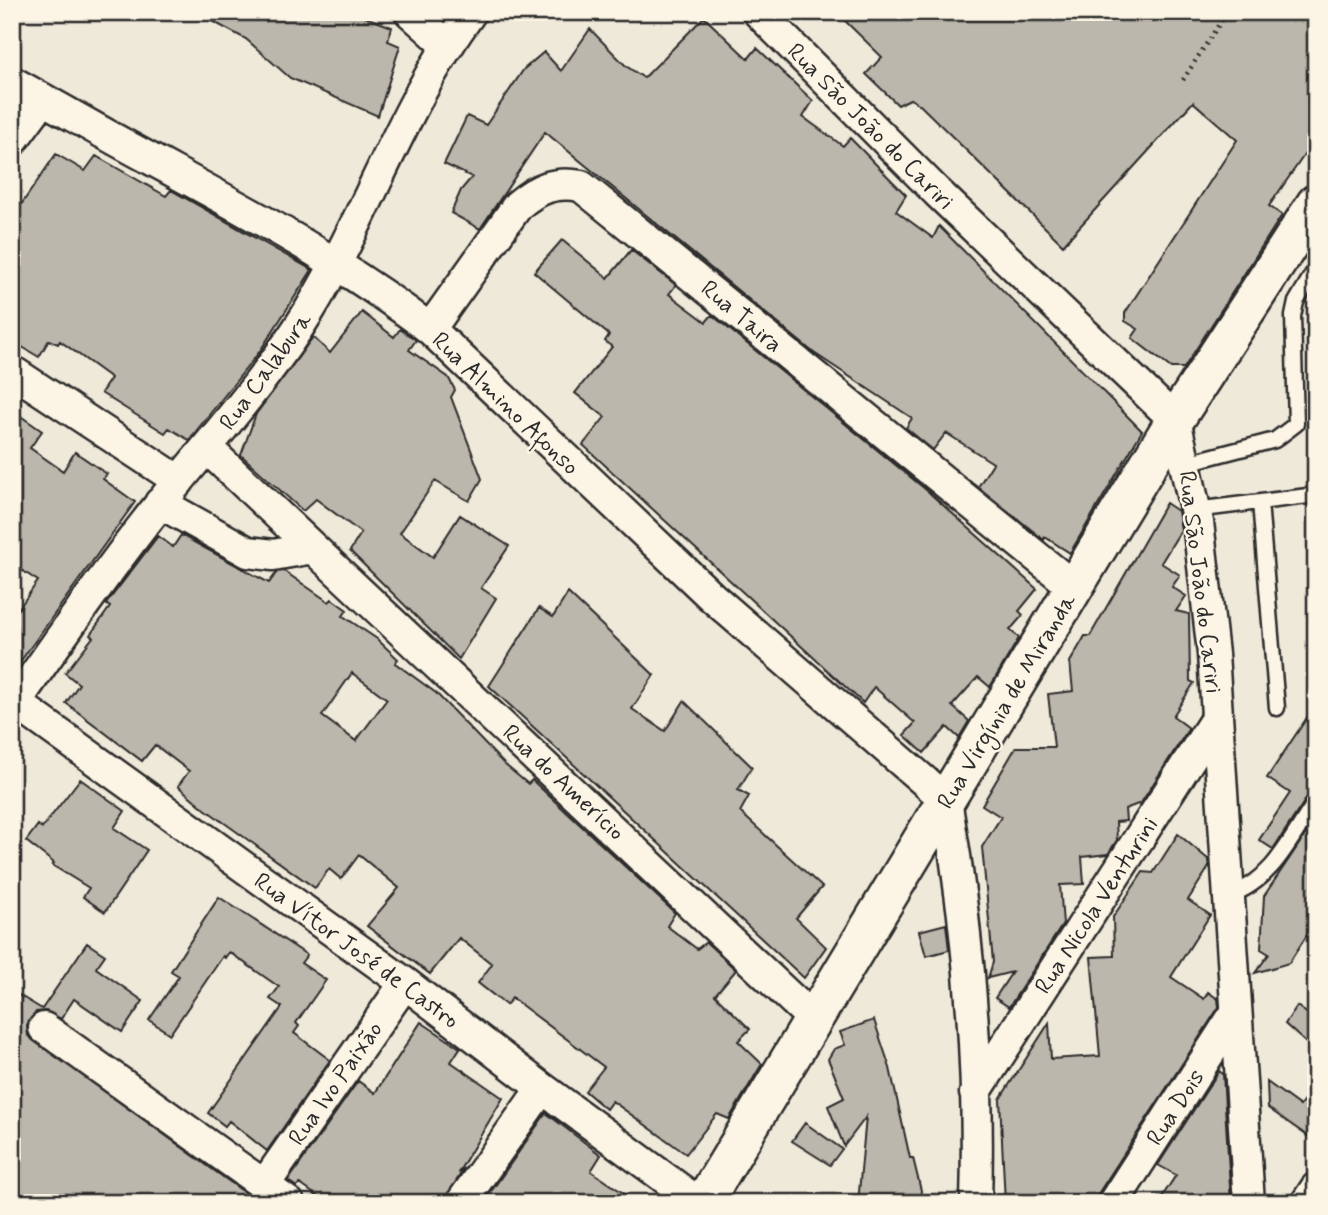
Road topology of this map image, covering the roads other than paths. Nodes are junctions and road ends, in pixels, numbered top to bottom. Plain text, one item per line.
1 (410, 12) edge
2 (471, 12) edge
3 (758, 12) edge
4 (447, 45) junction
5 (12, 82) edge
6 (43, 99) junction
7 (12, 141) edge
8 (1316, 203) edge
9 (337, 262) junction
10 (1316, 268) edge
11 (430, 329) junction
12 (12, 371) edge
13 (1175, 420) junction
14 (208, 449) junction
15 (1186, 463) junction
16 (170, 492) junction
17 (1316, 495) edge
18 (1260, 502) junction
19 (1195, 510) junction
20 (313, 548) junction
21 (1075, 588) junction
22 (14, 701) edge
23 (1278, 708) dead end
24 (1217, 717) junction
25 (946, 800) junction
26 (1316, 801) edge
27 (1230, 895) junction
28 (405, 983) junction
29 (1236, 1012) junction
30 (813, 1019) junction
31 (44, 1028) dead end
32 (542, 1088) junction
33 (975, 1093) junction
34 (265, 1184) junction
35 (1316, 1188) edge
36 (289, 1203) edge
37 (461, 1203) edge
38 (701, 1203) edge
39 (976, 1203) edge
40 (1113, 1203) edge
41 (1248, 1203) edge
42 (1306, 1203) edge

1 - 4 street
2 - 4 street, Rua Calabura
3 - 13 street, Rua São João do Cariri
4 - 9 street, Rua Calabura
5 - 6 street, Rua Almino Afonso
6 - 7 street
6 - 9 street, Rua Almino Afonso
8 - 13 street, Rua Virgínia de Miranda
9 - 11 street, Rua Almino Afonso
9 - 14 street, Rua Calabura
10 - 15 lane
11 - 21 street, Rua Taira
11 - 25 street, Rua Almino Afonso
12 - 16 street
13 - 15 street, Rua São João do Cariri
13 - 21 street, Rua Virgínia de Miranda
14 - 16 street, Rua Calabura
14 - 20 street, Rua do Amerício
15 - 19 street, Rua São João do Cariri
16 - 20 street
16 - 22 street, Rua Calabura
17 - 18 lane
18 - 19 lane
18 - 23 lane
19 - 24 street, Rua São João do Cariri
20 - 30 street, Rua do Amerício
21 - 25 street, Rua Virgínia de Miranda
22 - 28 street, Rua Vítor José de Castro
24 - 27 street, Rua São João do Cariri
24 - 33 street, Rua Nicola Venturini
25 - 30 street, Rua Virgínia de Miranda
25 - 33 street
26 - 27 lane
27 - 29 street, Rua São João do Cariri
28 - 32 street, Rua Vítor José de Castro
28 - 34 street, Rua Ivo Paixão
29 - 40 street, Rua Dois
29 - 41 street, Rua São João do Cariri
30 - 38 street, Rua Virgínia de Miranda
31 - 34 street
32 - 37 street
32 - 38 street, Rua Vítor José de Castro
33 - 39 street
34 - 36 street
35 - 42 street

